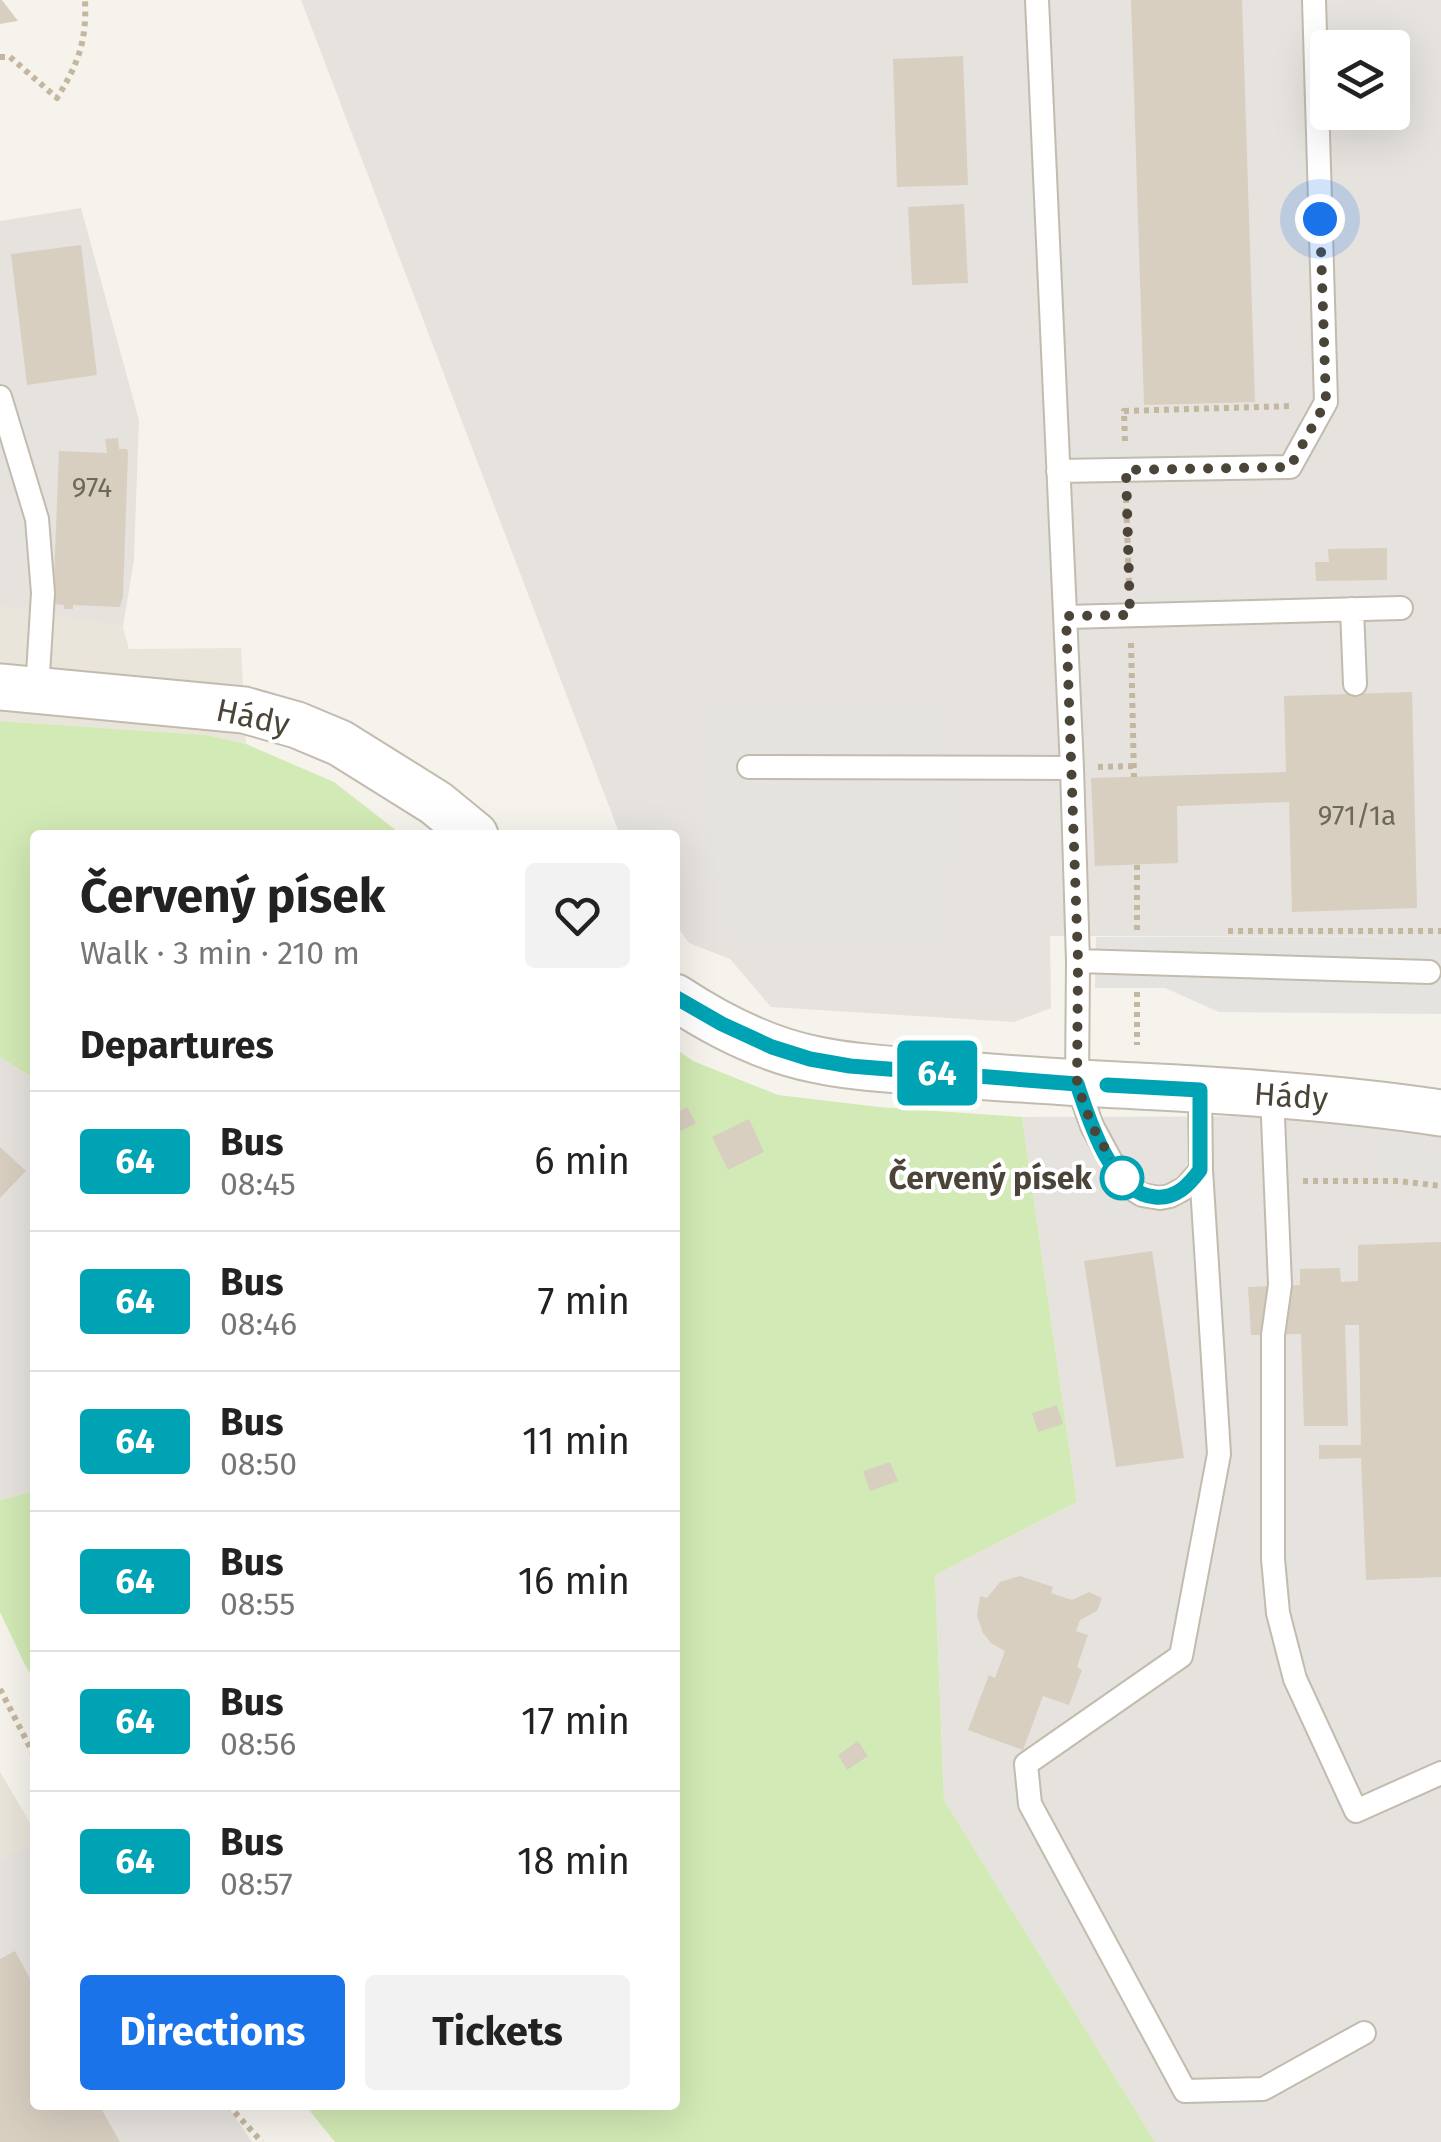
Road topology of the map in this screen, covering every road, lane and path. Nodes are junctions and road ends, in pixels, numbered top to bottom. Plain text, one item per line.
1 (85, 0) edge
2 (1036, 0) edge
3 (1314, 0) edge
4 (0, 56) edge
5 (0, 396) edge
6 (1323, 406) junction
7 (1058, 470) junction
8 (1126, 470) junction
9 (1401, 608) dead end
10 (1352, 610) junction
11 (1130, 615) junction
12 (1066, 616) junction
13 (1355, 684) dead end
14 (18, 689) edge
15 (748, 767) dead end
16 (1072, 768) junction
17 (1134, 777) dead end
18 (469, 830) edge
19 (1441, 931) edge
20 (1136, 932) dead end
21 (1156, 932) dead end
22 (1213, 932) dead end
23 (1078, 960) junction
24 (1429, 972) dead end
25 (680, 1000) edge
26 (1077, 1084) junction
27 (1200, 1090) junction
28 (1272, 1094) junction
29 (1441, 1113) edge
30 (1200, 1170) junction
31 (1275, 1182) junction
32 (1441, 1186) edge
33 (0, 1689) edge
34 (30, 1746) edge
35 (1441, 1773) edge
36 (1364, 2032) dead end
37 (233, 2110) edge
38 (262, 2142) edge

1 - 4 path
2 - 7 lane
3 - 6 lane
5 - 14 lane
6 - 8 lane
6 - 8 path
7 - 8 lane
7 - 12 lane
8 - 11 path
9 - 10 lane
10 - 11 lane
10 - 13 lane
11 - 12 lane
11 - 17 path
12 - 16 lane
14 - 18 street, Hády
15 - 16 lane
16 - 23 lane
19 - 22 path
20 - 21 path
23 - 24 lane
23 - 26 lane
25 - 26 street, Hády
26 - 27 street, Hády
26 - 30 lane
27 - 28 street, Hády
27 - 30 lane
28 - 29 street, Hády
28 - 31 lane
30 - 36 lane
31 - 32 path
31 - 35 lane
33 - 34 path
37 - 38 path

